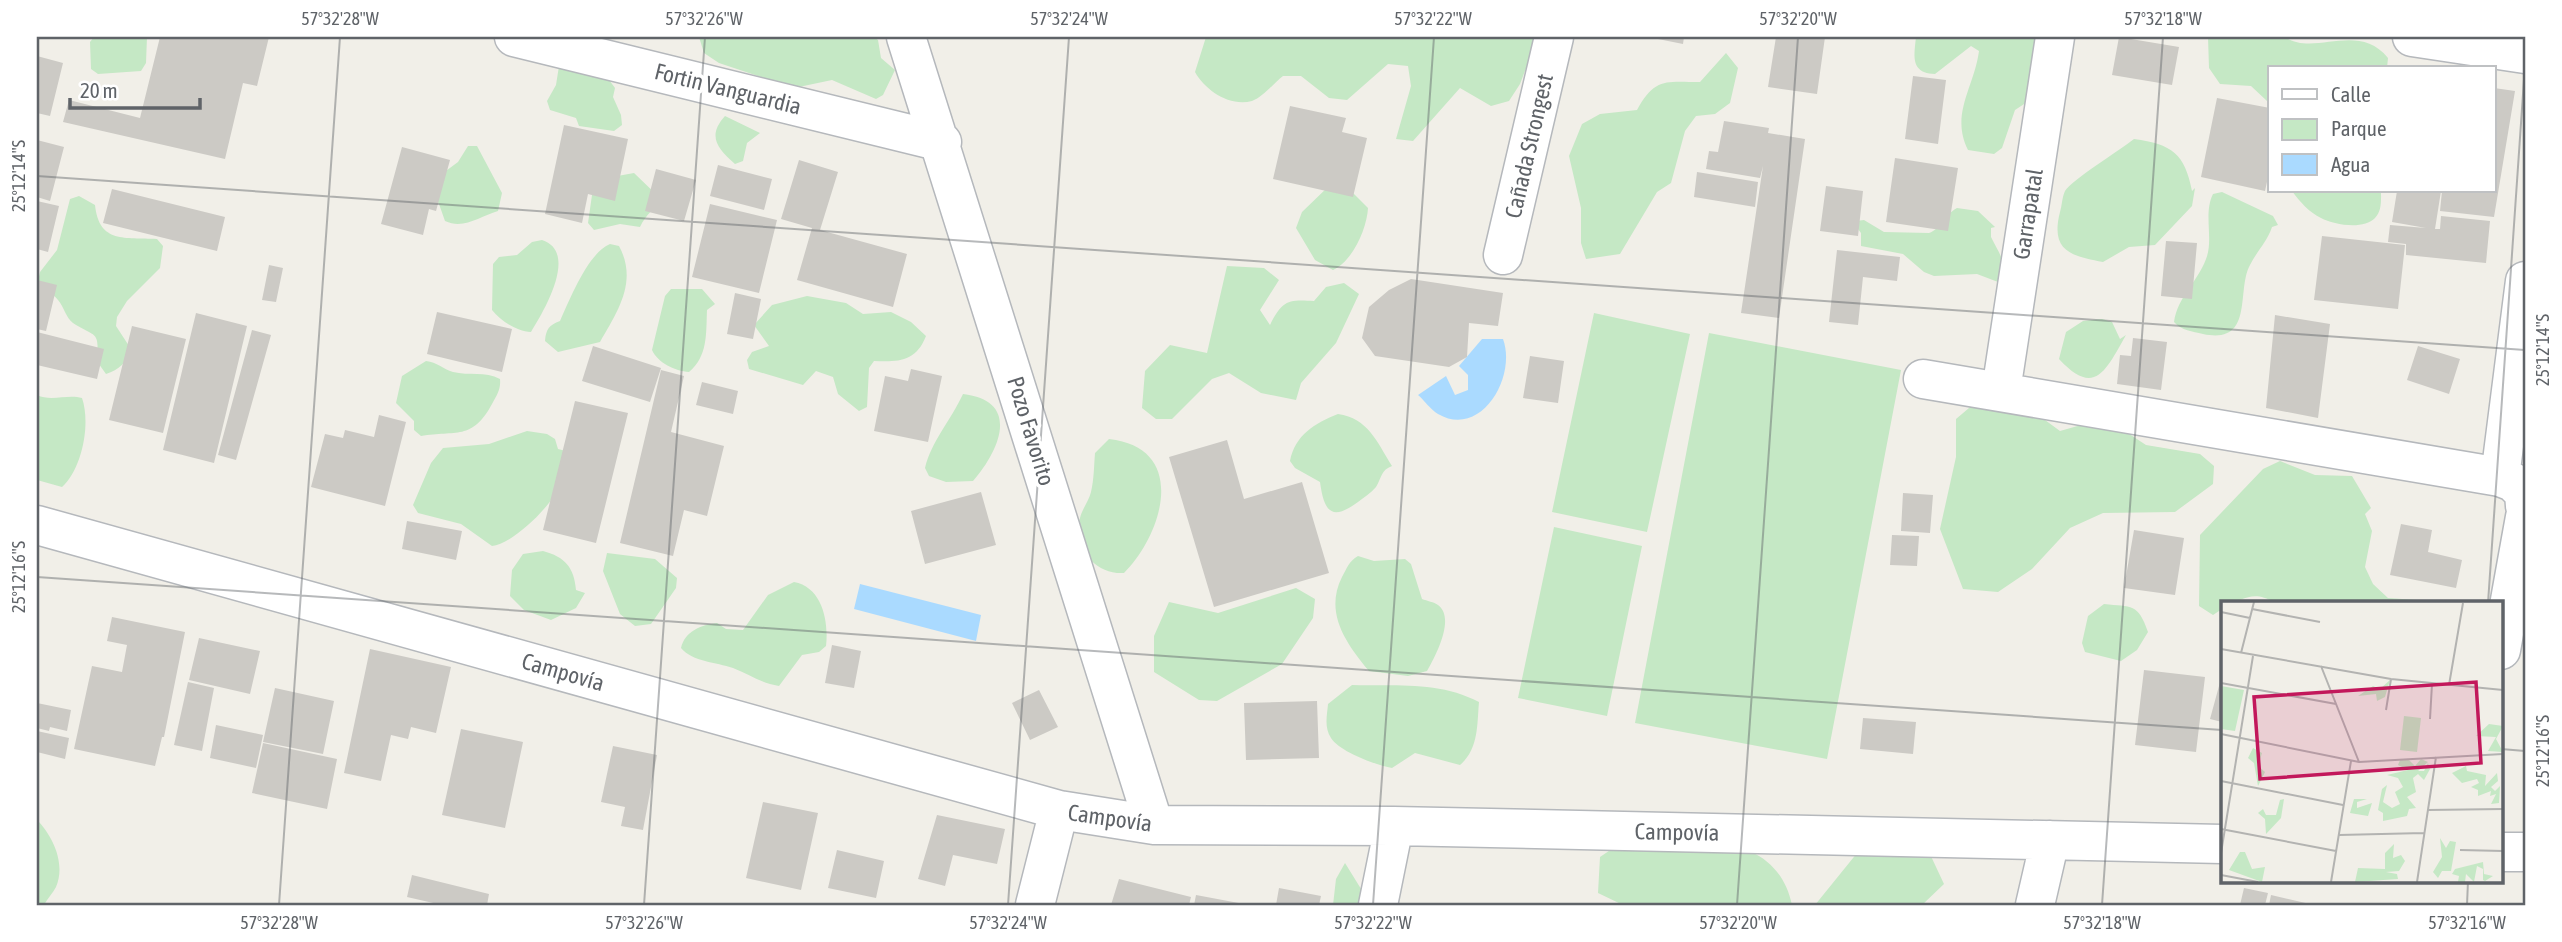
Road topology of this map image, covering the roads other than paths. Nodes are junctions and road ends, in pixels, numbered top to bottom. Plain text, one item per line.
1 (514, 37) edge
2 (906, 37) edge
3 (1554, 37) edge
4 (2054, 37) edge
5 (2412, 37) edge
6 (2525, 54) edge
7 (942, 142) junction
8 (1503, 255) dead end
9 (2525, 281) edge
10 (1923, 379) dead end
11 (2001, 391) junction
12 (2500, 477) junction
13 (2525, 506) edge
14 (2525, 517) edge
15 (37, 525) edge
16 (2502, 644) edge
17 (1059, 810) junction
18 (1154, 825) junction
19 (1394, 826) junction
20 (2050, 840) junction
21 (2221, 844) edge
22 (2502, 852) edge
23 (2525, 852) edge
24 (1035, 905) edge
25 (1378, 905) edge
26 (2035, 905) edge

1 - 7 street, Fortin Vanguardia
2 - 7 street, Pozo Favorito
3 - 8 street, Cañada Strongest
4 - 11 street, Garrapatal
5 - 6 street
7 - 18 street, Pozo Favorito
9 - 12 street
10 - 11 street
11 - 12 street
12 - 13 street
14 - 16 street
15 - 17 street, Campovía
17 - 18 street, Campovía
17 - 24 street
18 - 19 street, Campovía
19 - 20 street, Campovía
19 - 25 street
20 - 21 street, Campovía
20 - 26 street
22 - 23 street

